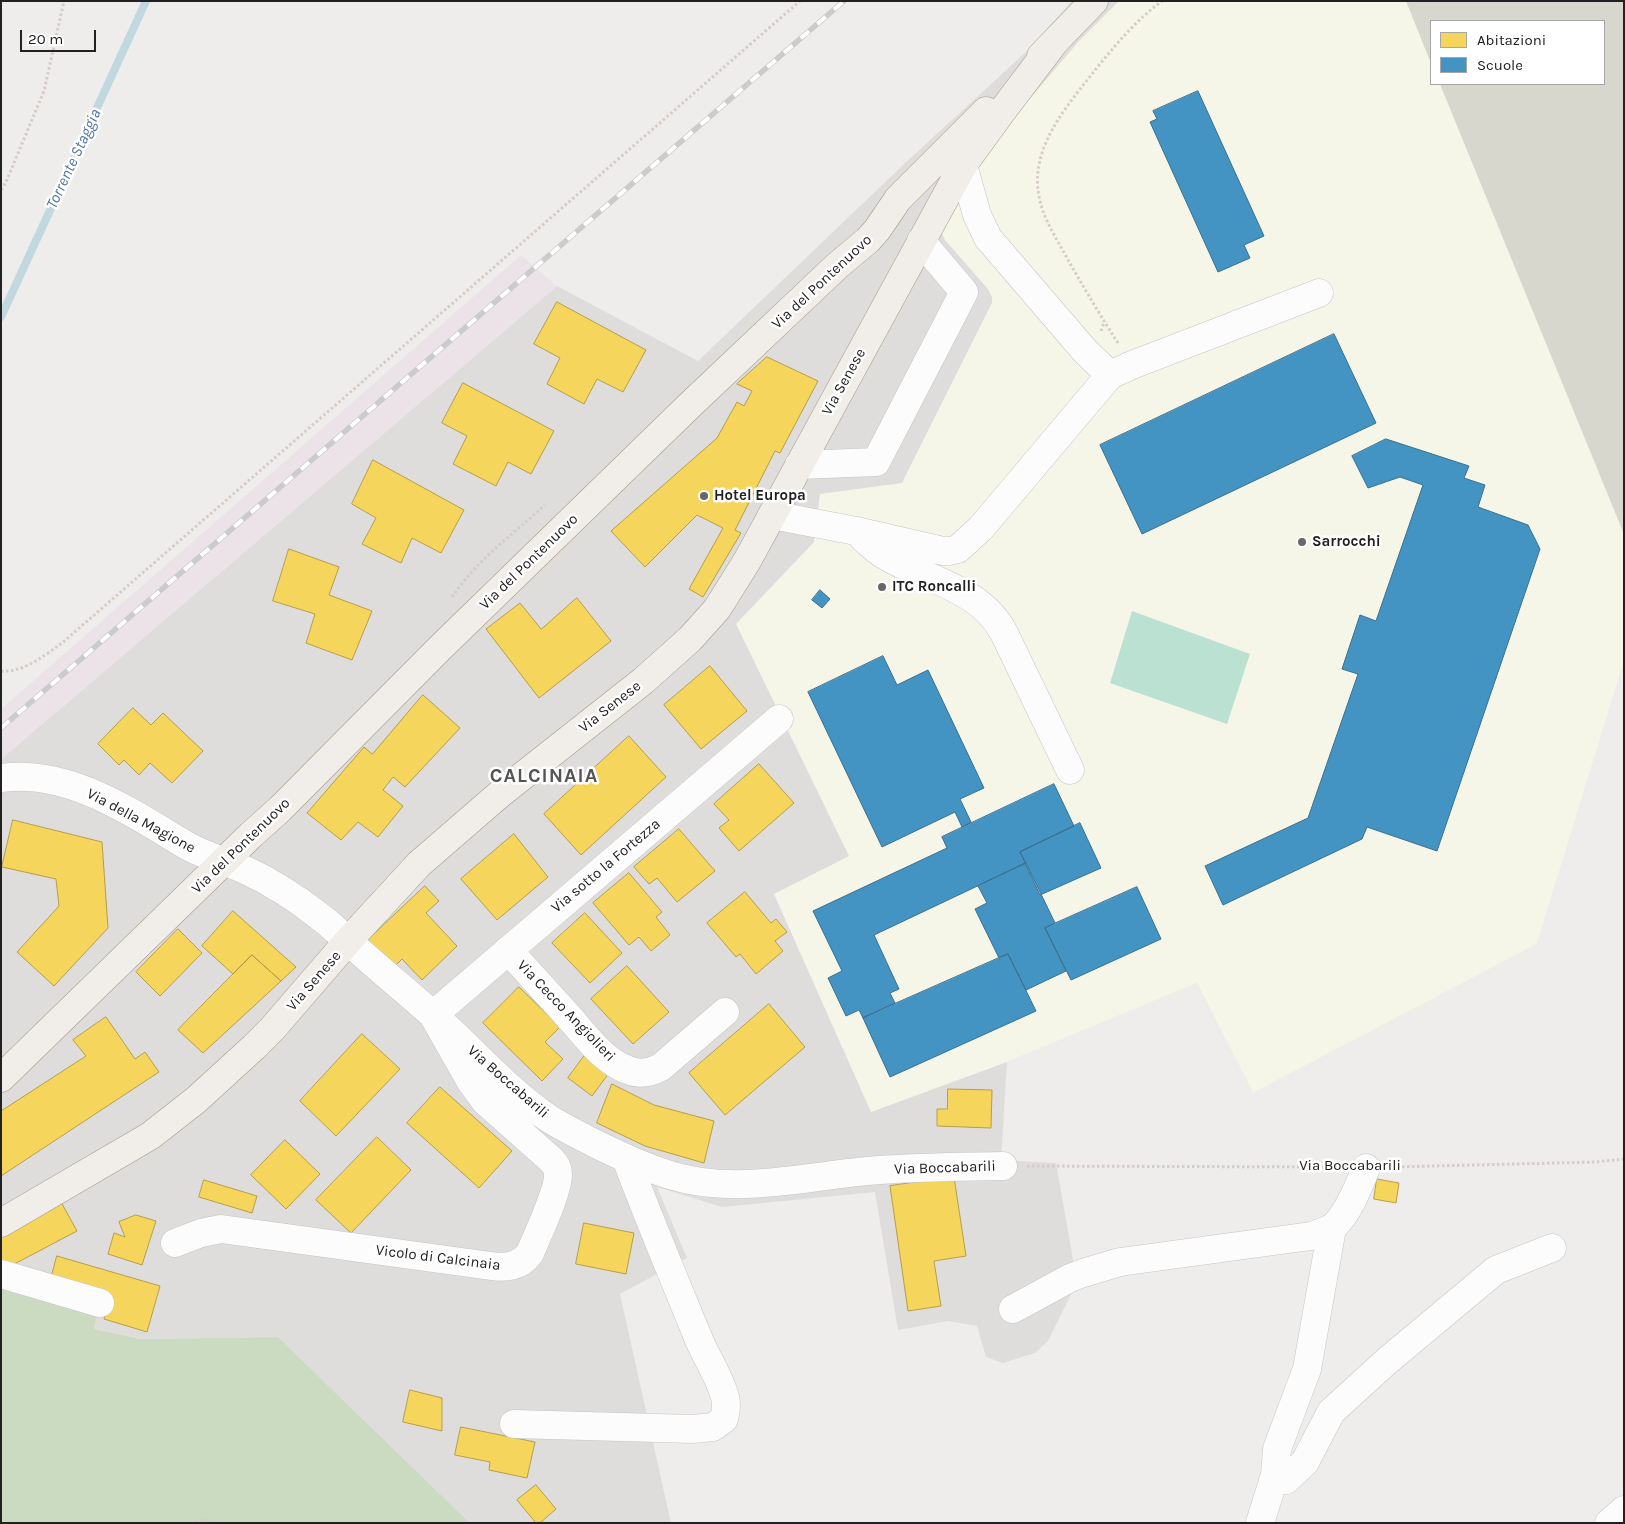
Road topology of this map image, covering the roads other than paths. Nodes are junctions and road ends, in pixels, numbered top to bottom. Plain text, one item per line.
1 (1094, 1) edge
2 (1053, 44) junction
3 (964, 165) junction
4 (886, 215) junction
5 (921, 241) junction
6 (903, 274) junction
7 (1319, 293) dead end
8 (1121, 370) junction
9 (799, 465) junction
10 (772, 515) junction
11 (856, 532) junction
12 (958, 549) junction
13 (977, 601) junction
14 (779, 719) dead end
15 (1070, 770) dead end
16 (1, 778) edge
17 (224, 862) junction
18 (348, 941) junction
19 (508, 950) junction
20 (725, 1012) dead end
21 (433, 1014) junction
22 (1, 1078) edge
23 (626, 1158) junction
24 (1003, 1166) road end
25 (1366, 1168) road end
26 (1, 1223) edge
27 (1332, 1228) junction
28 (175, 1243) dead end
29 (1552, 1248) dead end
30 (1, 1274) edge
31 (100, 1303) dead end
32 (1013, 1309) dead end
33 (514, 1424) dead end
34 (1275, 1475) junction
35 (1624, 1510) edge
36 (1260, 1523) edge
37 (1608, 1523) edge

1 - 2 main road
2 - 3 main road, Via Senese
2 - 4 main road, Via del Pontenuovo
3 - 5 main road, Via Senese
3 - 8 street
4 - 6 main road
4 - 17 main road, Via del Pontenuovo
5 - 6 main road, Via Senese
5 - 9 street
6 - 9 main road, Via Senese
7 - 8 street
8 - 12 street
9 - 10 main road, Via Senese
10 - 11 street
10 - 18 main road, Via Senese
11 - 12 street
11 - 13 street
12 - 13 street
13 - 15 street
14 - 19 street, Via sotto la Fortezza
16 - 17 street, Via della Magione
17 - 18 street, Via della Magione
17 - 22 main road, Via del Pontenuovo
18 - 21 street, Via Boccabarili
18 - 26 main road, Via Senese
19 - 20 street, Via Cecco Angiolieri
19 - 21 street, Via sotto la Fortezza
21 - 23 street, Via Boccabarili
21 - 28 street, Vicolo di Calcinaia
23 - 24 street, Via Boccabarili
23 - 33 street
25 - 27 street
27 - 32 street
27 - 34 street
29 - 34 street
30 - 31 street
34 - 36 street
35 - 37 street

